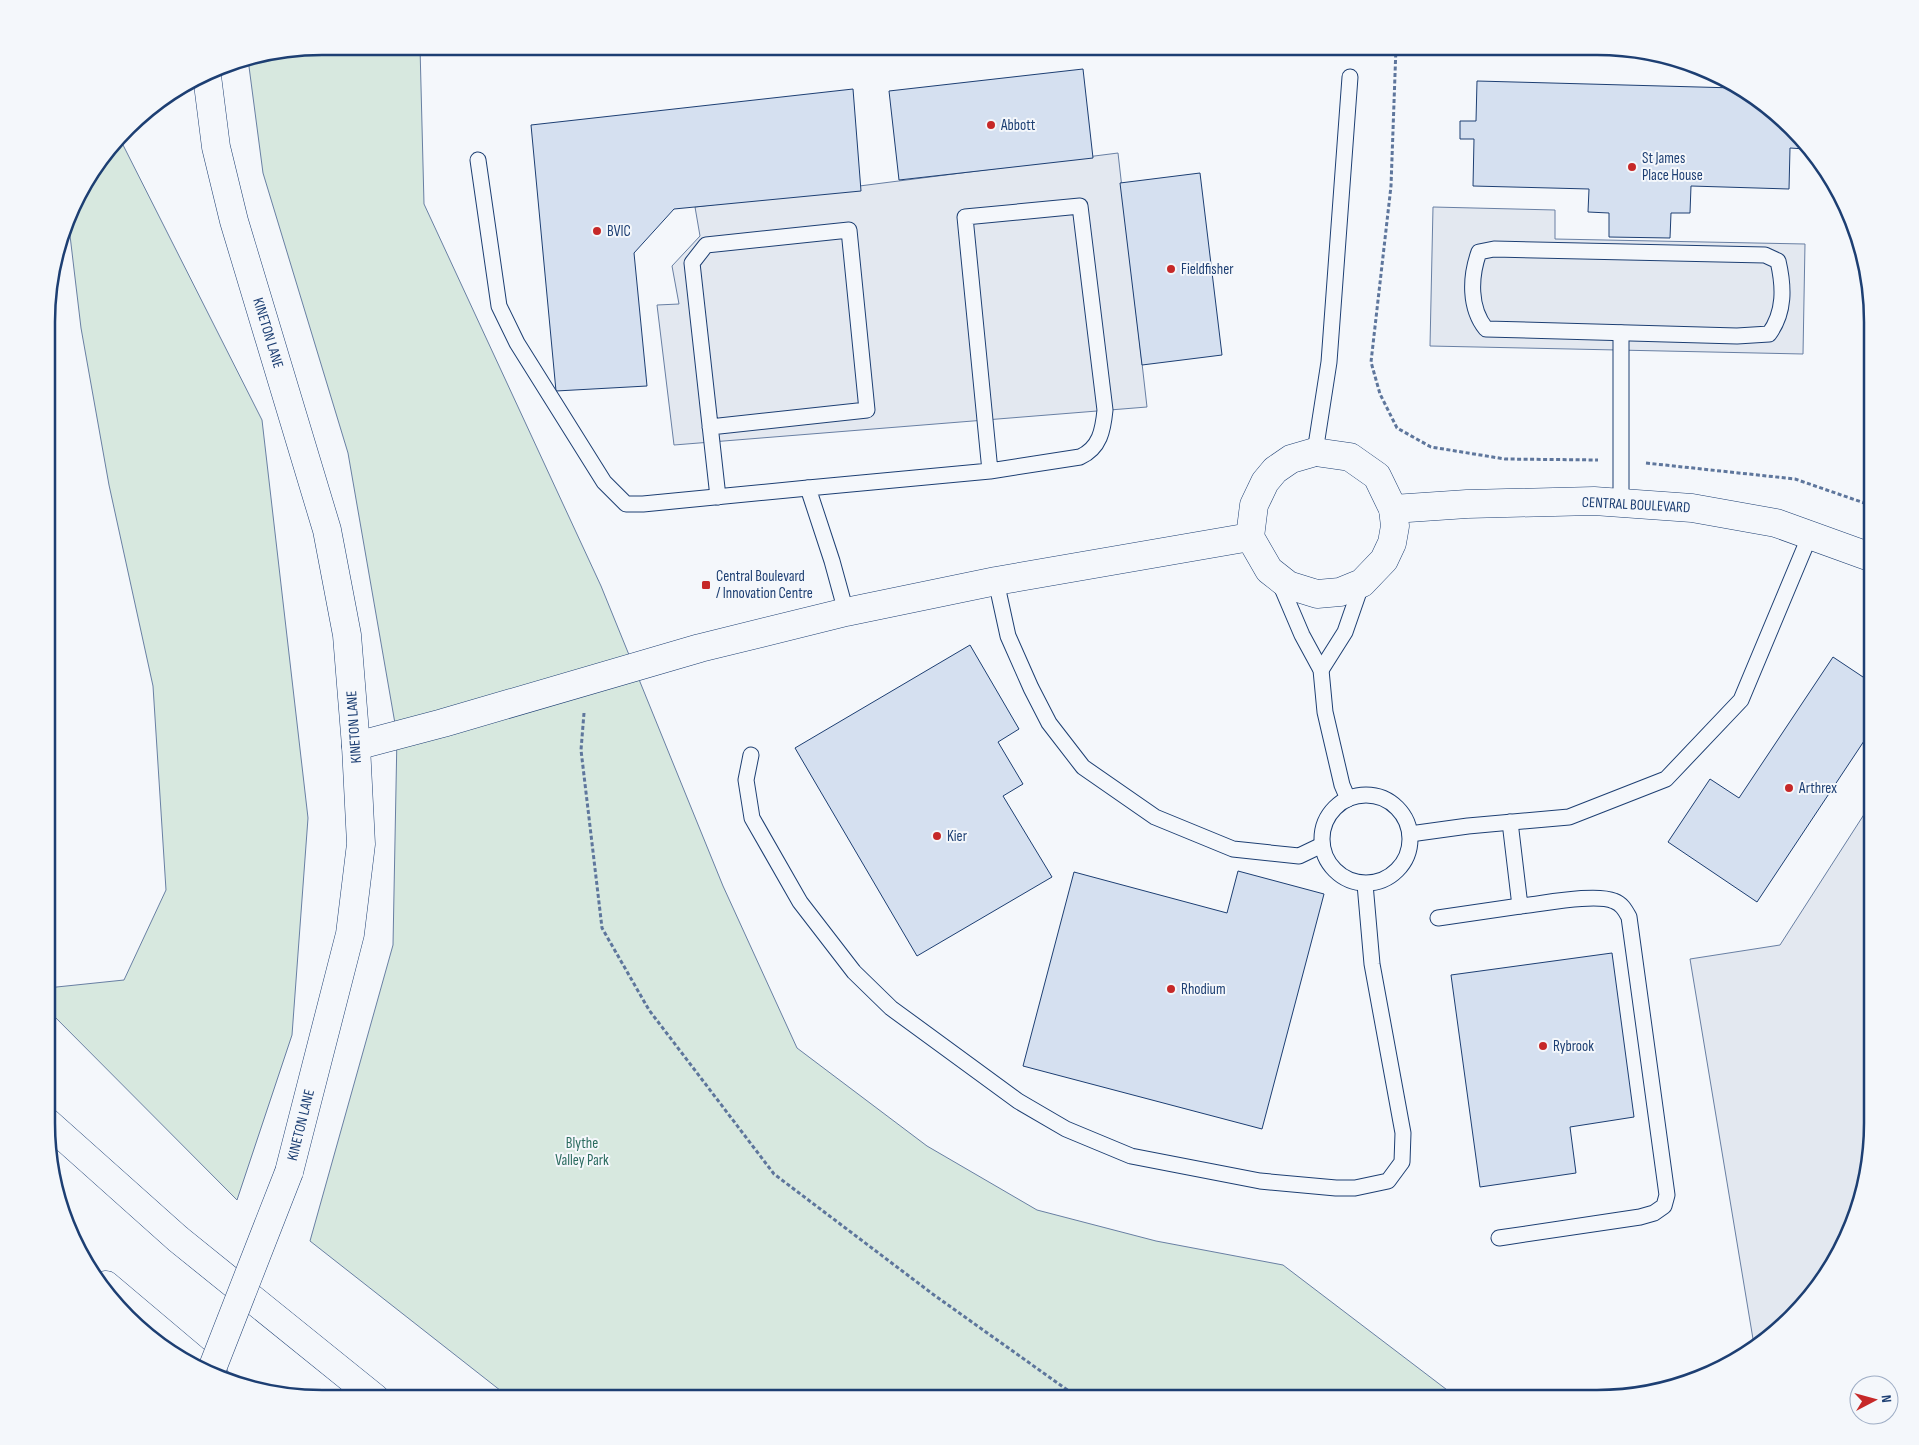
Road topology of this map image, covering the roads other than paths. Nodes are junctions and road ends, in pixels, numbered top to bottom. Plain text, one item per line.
1 (1350, 77) dead end
2 (208, 81) edge
3 (478, 160) dead end
4 (1621, 333) junction
5 (710, 427) junction
6 (1315, 452) junction
7 (990, 470) junction
8 (808, 488) junction
9 (718, 497) junction
10 (1621, 503) junction
11 (1393, 509) junction
12 (1810, 535) junction
13 (1250, 537) junction
14 (1864, 555) edge
15 (1278, 579) junction
16 (996, 581) junction
17 (1362, 583) junction
18 (846, 612) junction
19 (1321, 670) junction
20 (356, 746) junction
21 (751, 755) dead end
22 (1348, 799) junction
23 (1510, 822) junction
24 (1410, 834) junction
25 (1322, 844) junction
26 (1366, 884) junction
27 (1520, 906) junction
28 (1438, 918) dead end
29 (55, 1129) edge
30 (1499, 1238) dead end
31 (117, 1294) edge
32 (190, 1355) edge
33 (213, 1366) edge
34 (365, 1390) edge

1 - 6 lane
2 - 20 main road, KINETON LANE
3 - 9 lane
4 - 4 lane
4 - 10 lane
5 - 5 lane
5 - 9 lane
6 - 11 main road
6 - 13 main road
7 - 7 lane
7 - 8 lane
8 - 9 lane
8 - 18 lane
10 - 11 main road, CENTRAL BOULEVARD
10 - 12 main road, CENTRAL BOULEVARD
11 - 17 main road
12 - 14 main road, CENTRAL BOULEVARD
12 - 23 lane
13 - 15 main road
13 - 16 main road
15 - 17 main road
15 - 19 lane
16 - 18 main road
16 - 25 lane
17 - 19 lane
18 - 20 main road
19 - 22 lane
20 - 33 main road, KINETON LANE, bridge
21 - 26 lane
22 - 24 lane
22 - 25 lane
23 - 24 lane
23 - 27 lane
24 - 26 lane
25 - 26 lane
27 - 28 lane
27 - 30 lane
29 - 34 main road
31 - 32 main road

